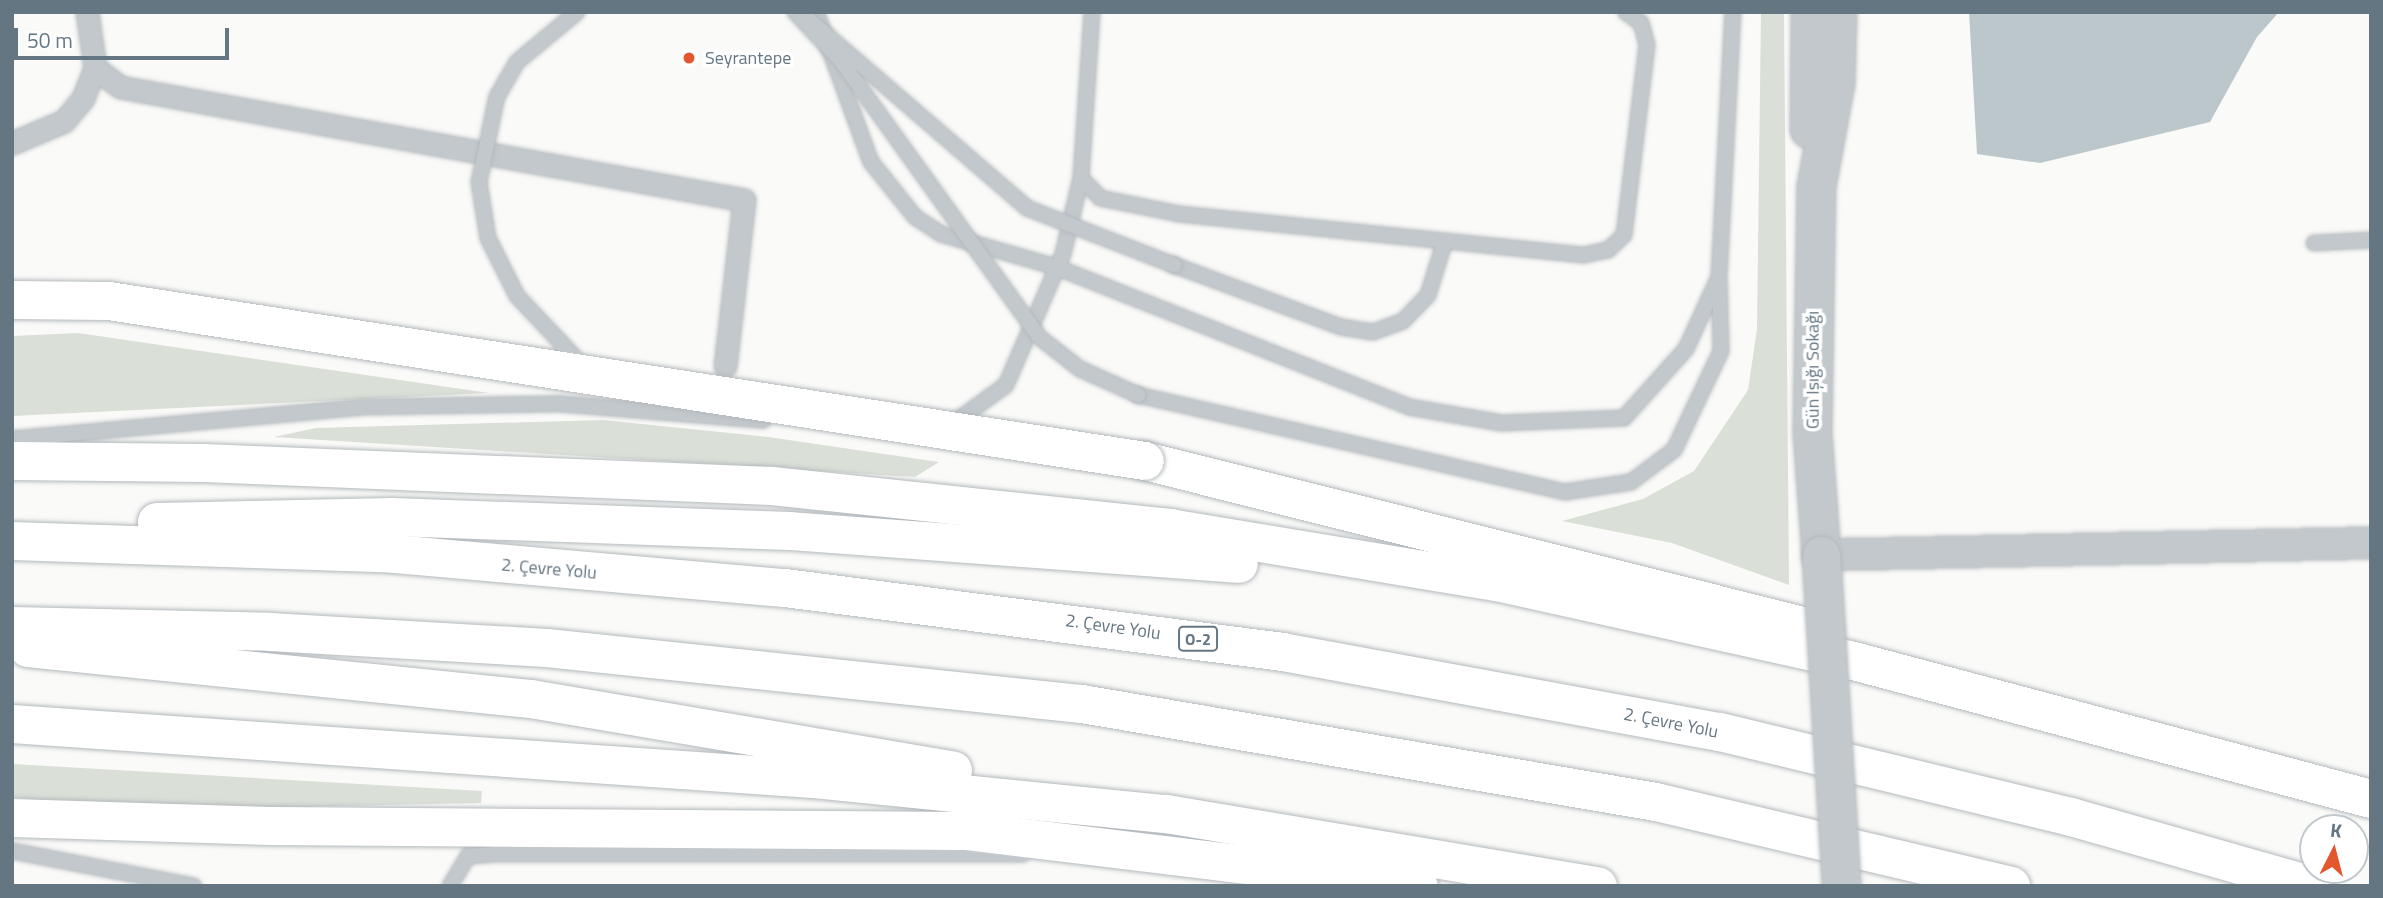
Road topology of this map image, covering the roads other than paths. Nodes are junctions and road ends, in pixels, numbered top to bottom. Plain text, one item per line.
1 (88, 12) edge
2 (577, 12) edge
3 (796, 12) edge
4 (816, 12) edge
5 (1092, 12) edge
6 (1626, 12) edge
7 (1733, 12) edge
8 (1810, 12) edge
9 (1837, 12) edge
10 (94, 68) junction
11 (12, 143) edge
12 (1081, 178) junction
13 (1816, 186) junction
14 (2371, 240) edge
15 (2315, 243) dead end
16 (1444, 244) junction
17 (1056, 267) junction
18 (1719, 277) junction
19 (12, 300) edge
20 (725, 366) dead end
21 (593, 376) junction
22 (12, 439) edge
23 (12, 461) edge
24 (12, 541) edge
25 (59, 541) junction
26 (2371, 543) edge
27 (1821, 555) junction
28 (1618, 612) junction
29 (12, 626) edge
30 (12, 644) edge
31 (1937, 682) junction
32 (12, 724) edge
33 (2371, 799) edge
34 (1166, 814) junction
35 (12, 818) edge
36 (1102, 845) junction
37 (12, 851) edge
38 (1596, 885) edge
39 (194, 886) edge
40 (450, 886) edge
41 (1419, 886) edge
42 (1427, 886) edge
43 (1842, 886) edge
44 (2011, 886) edge
45 (2314, 886) edge

1 - 10 street
2 - 21 lane, bridge
3 - 16 lane, bridge
3 - 18 lane, bridge
4 - 17 lane
5 - 12 lane
6 - 16 lane
7 - 18 lane
8 - 13 street, Gün Işığı Sokağı
9 - 13 street, Gün Işığı Sokağı
10 - 11 street
10 - 20 street
12 - 16 lane
12 - 17 lane
13 - 27 street, Gün Işığı Sokağı
14 - 15 lane
17 - 18 lane
17 - 22 lane
19 - 21 highway, bridge
21 - 31 highway, bridge
23 - 28 highway
24 - 25 highway, 2. Çevre Yolu / O-2
25 - 28 highway
25 - 45 highway, 2. Çevre Yolu / O-2
26 - 27 street
27 - 43 street, Gün Işığı Sokağı, bridge
28 - 31 highway
29 - 44 highway
30 - 34 highway
31 - 33 highway
32 - 34 highway
34 - 38 highway
35 - 36 highway
36 - 40 lane
36 - 41 highway
37 - 39 lane
38 - 42 highway

